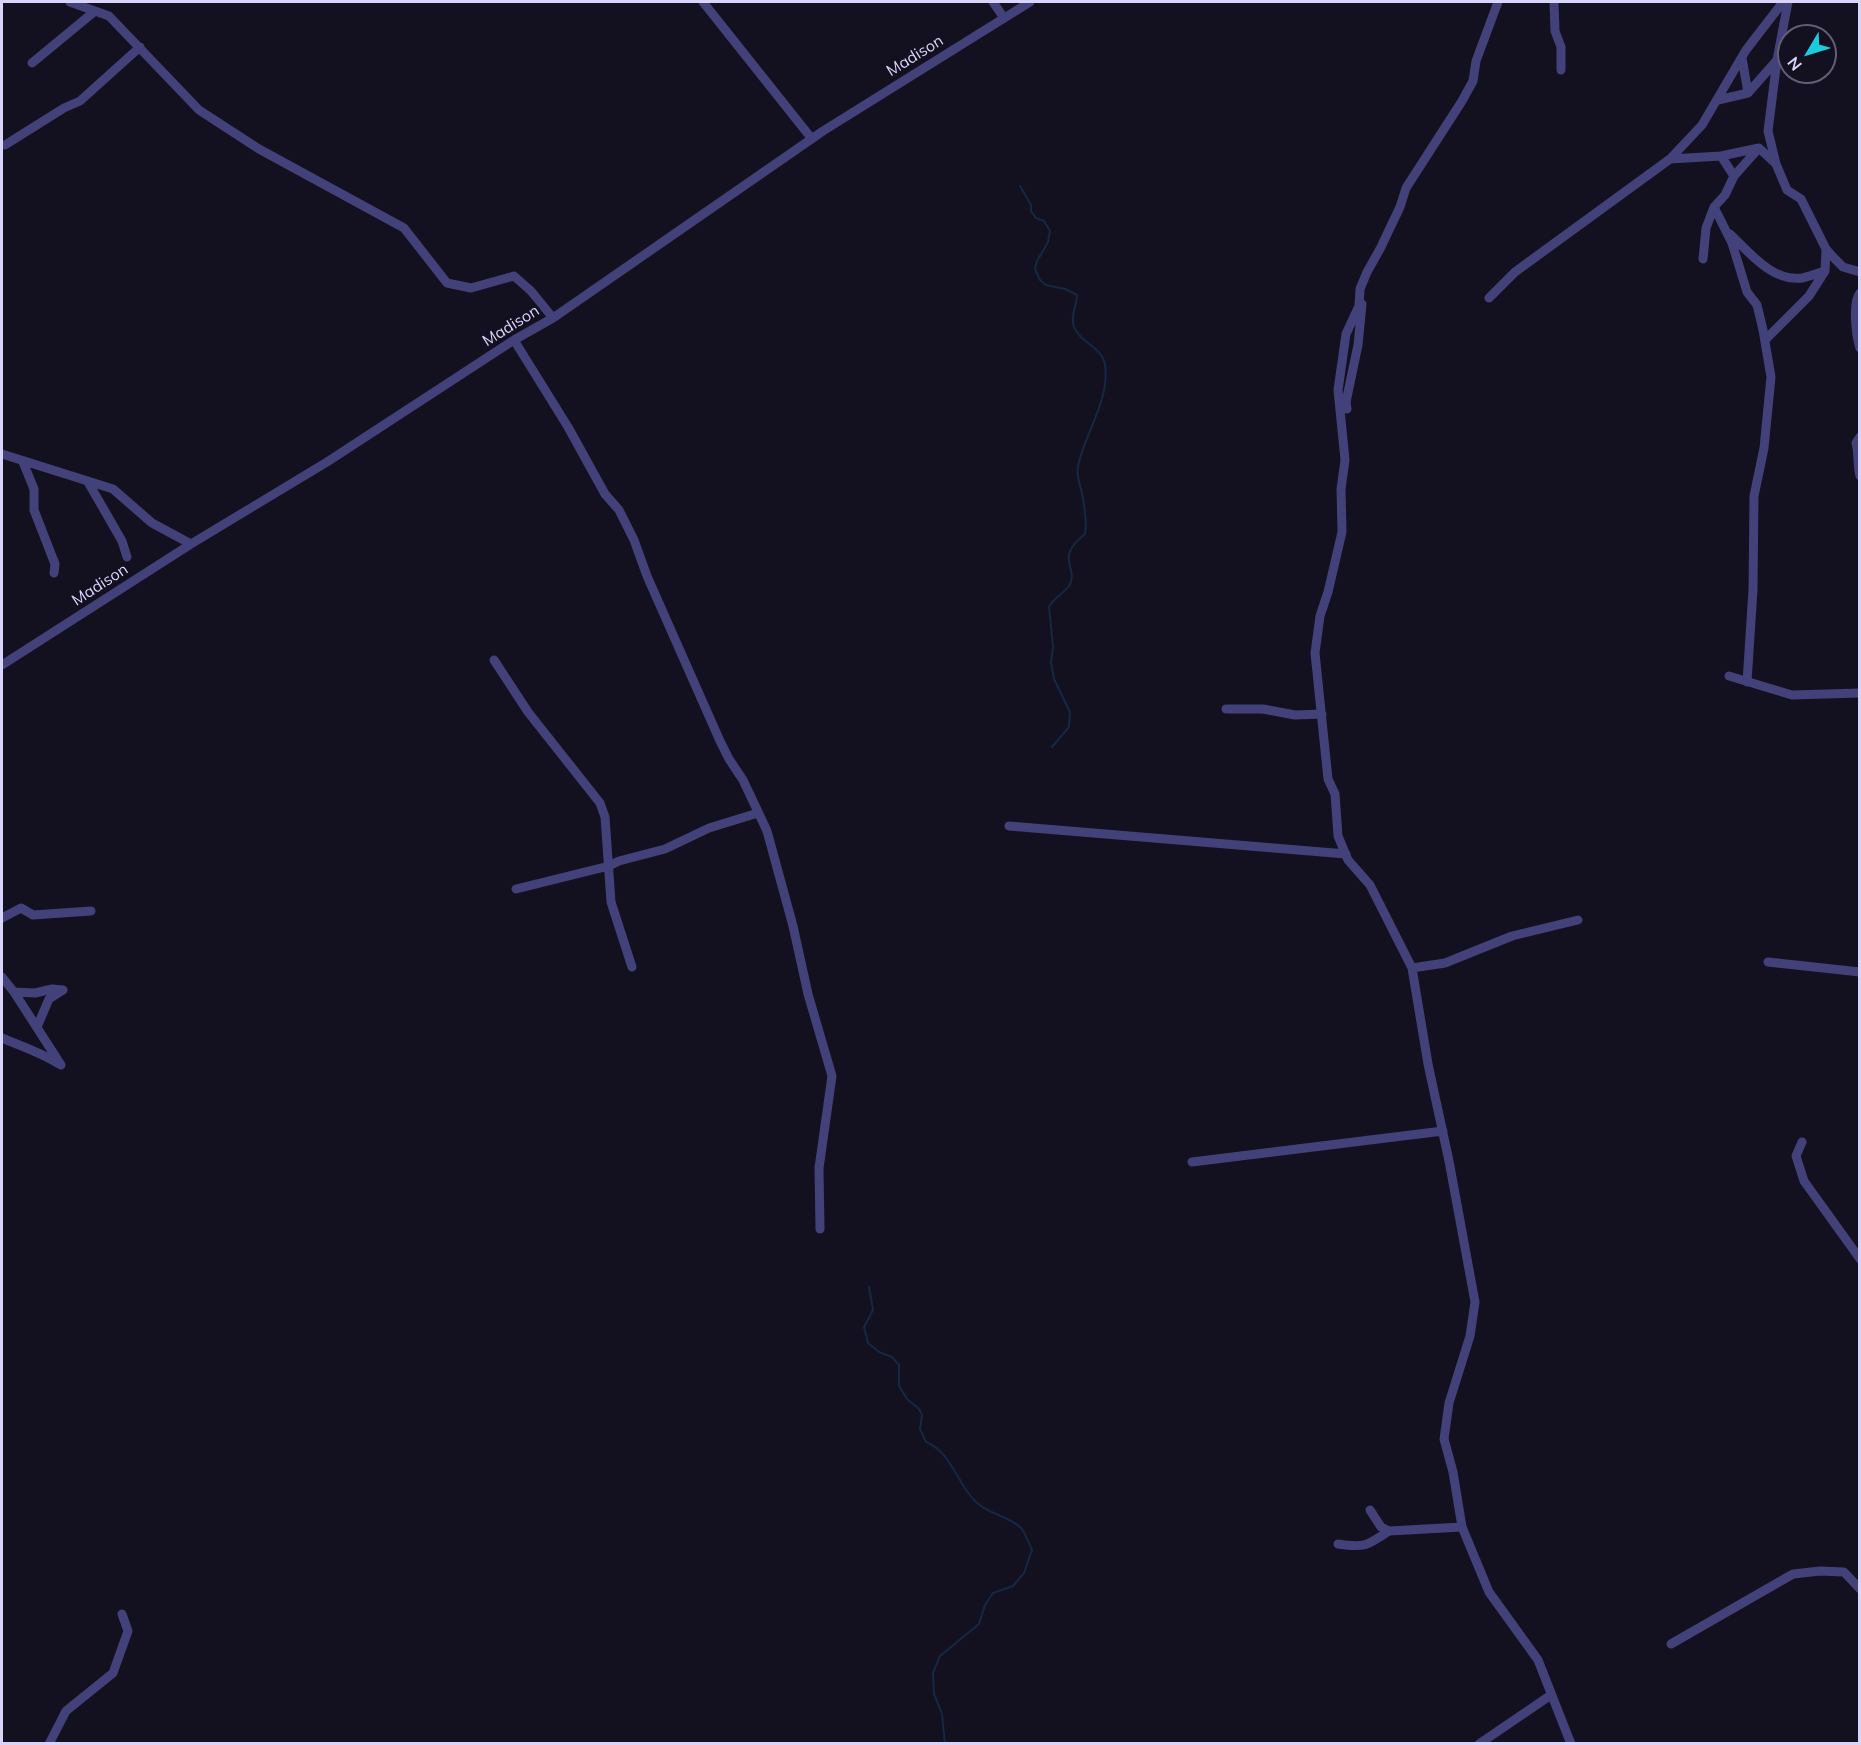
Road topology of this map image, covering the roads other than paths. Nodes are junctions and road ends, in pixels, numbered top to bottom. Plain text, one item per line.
1 (70, 2) edge
2 (703, 2) edge
3 (993, 2) edge
4 (1030, 2) edge
5 (1498, 2) edge
6 (1554, 2) edge
7 (1783, 2) edge
8 (1788, 2) edge
9 (94, 11) junction
10 (1004, 18) junction
11 (1784, 24) edge
12 (140, 48) junction
13 (1742, 58) junction
14 (1777, 60) joint
15 (32, 63) dead end
16 (1561, 70) dead end
17 (1748, 93) junction
18 (1718, 100) junction
19 (812, 139) junction
20 (5, 145) dead end
21 (1759, 148) junction
22 (1721, 156) junction
23 (1670, 159) junction
24 (1776, 164) junction
25 (1734, 177) junction
26 (1714, 207) junction
27 (1725, 230) junction
28 (1826, 249) junction
29 (1703, 259) dead end
30 (1825, 271) junction
31 (1860, 272) edge
32 (1860, 292) edge
33 (1489, 298) dead end
34 (553, 318) junction
35 (514, 340) junction
36 (1765, 340) junction
37 (1860, 348) edge
38 (1860, 437) edge
39 (2, 454) edge
40 (23, 462) junction
41 (1860, 476) edge
42 (88, 482) junction
43 (190, 544) junction
44 (127, 557) dead end
45 (54, 573) dead end
46 (494, 660) dead end
47 (2, 665) edge
48 (1729, 676) dead end
49 (1747, 682) junction
50 (1860, 693) edge
51 (1226, 709) dead end
52 (1322, 714) junction
53 (759, 813) junction
54 (1009, 826) dead end
55 (1346, 854) junction
56 (609, 866) junction
57 (516, 889) dead end
58 (91, 911) dead end
59 (2, 918) edge
60 (1578, 920) dead end
61 (1768, 962) dead end
62 (632, 967) dead end
63 (1413, 968) junction
64 (1860, 972) edge
65 (2, 977) edge
66 (14, 992) junction
67 (37, 1028) junction
68 (2, 1038) edge
69 (1443, 1131) junction
70 (1802, 1142) dead end
71 (1192, 1162) dead end
72 (820, 1229) dead end
73 (1860, 1259) edge
74 (1370, 1510) dead end
75 (1462, 1527) junction
76 (1389, 1531) junction
77 (1338, 1544) dead end
78 (1860, 1589) edge
79 (122, 1614) dead end
80 (1671, 1644) dead end
81 (1551, 1695) junction
82 (49, 1743) edge
83 (1479, 1743) edge
84 (1571, 1743) edge

1 - 9 street
2 - 19 street
3 - 10 street
4 - 10 street, Madison
5 - 52 street
6 - 16 street
7 - 13 street
8 - 11 street
9 - 12 street
9 - 15 street
10 - 19 street, Madison
12 - 20 street
12 - 34 street
13 - 17 street
13 - 18 street
14 - 17 street
14 - 24 street
17 - 18 street
18 - 23 street
19 - 34 street, Madison
21 - 22 street
21 - 24 street
21 - 25 street
22 - 23 street
22 - 25 street
23 - 33 street
24 - 28 street
25 - 26 street
26 - 27 street
26 - 29 street
27 - 30 street
27 - 36 street
28 - 30 street
28 - 31 street
30 - 36 street
32 - 37 street
34 - 35 street, Madison
35 - 43 street, Madison
35 - 53 street
36 - 49 street
38 - 41 street
39 - 40 street
40 - 42 street
40 - 45 street
42 - 43 street
42 - 44 street
43 - 47 street, Madison
46 - 56 street
48 - 49 street
49 - 50 street
51 - 52 street
52 - 55 street
53 - 56 street
53 - 72 street
54 - 55 street
55 - 63 street
56 - 57 street
56 - 62 street
58 - 59 street
60 - 63 street
61 - 64 street
63 - 69 street
65 - 66 street
66 - 67 street
66 - 67 street
67 - 68 street
69 - 71 street
69 - 75 street
70 - 73 street
74 - 76 street
75 - 76 street
75 - 81 street
76 - 77 street
78 - 80 street
79 - 82 street
81 - 83 street
81 - 84 street

